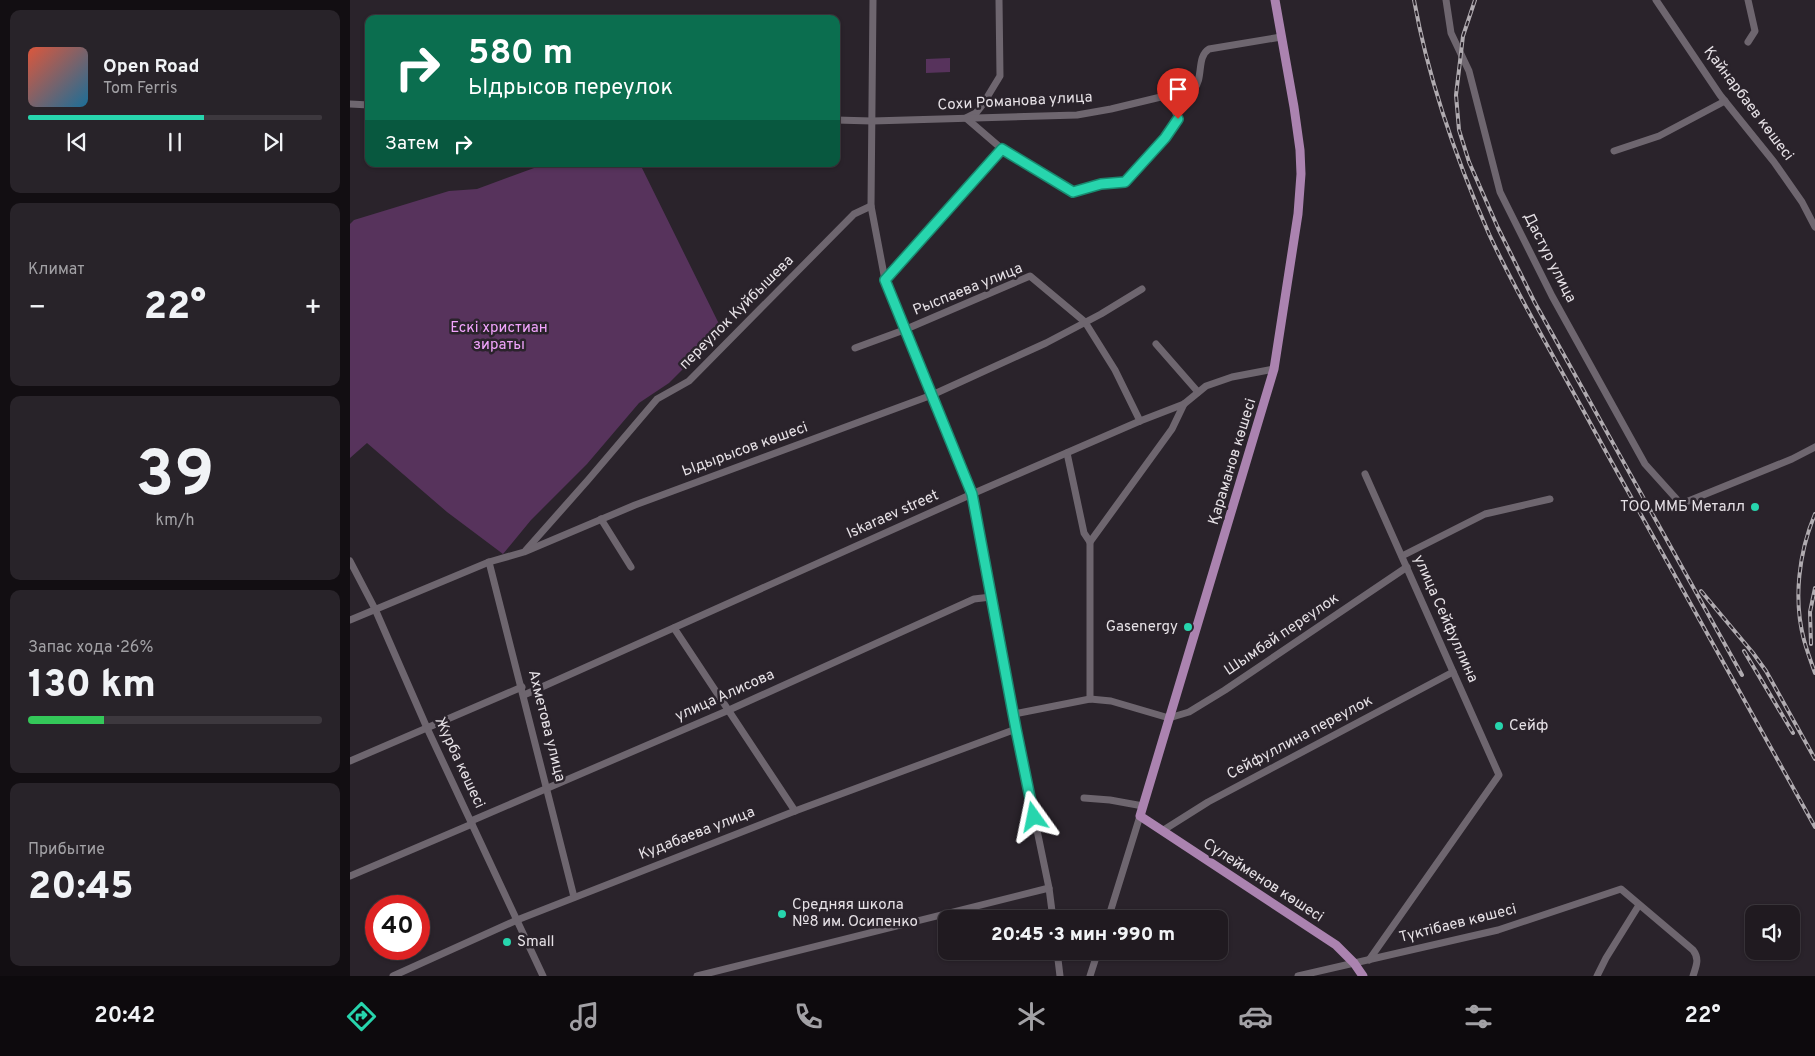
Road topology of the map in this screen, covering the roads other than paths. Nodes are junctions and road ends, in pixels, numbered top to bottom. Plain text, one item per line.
1 (873, 0) edge
2 (998, 0) edge
3 (1275, 0) edge
4 (1446, 0) edge
5 (1656, 0) edge
6 (1748, 0) edge
7 (1281, 37) junction
8 (1748, 42) dead end
9 (1170, 96) junction
10 (1725, 101) junction
11 (350, 104) edge
12 (365, 105) edge
13 (966, 118) junction
14 (840, 120) edge
15 (872, 121) junction
16 (1002, 149) junction
17 (1614, 151) dead end
18 (871, 206) junction
19 (1815, 227) edge
20 (885, 280) junction
21 (1142, 289) dead end
22 (1085, 322) junction
23 (904, 330) junction
24 (1156, 344) dead end
25 (855, 348) dead end
26 (1274, 369) junction
27 (1198, 392) junction
28 (932, 395) junction
29 (1184, 404) junction
30 (1140, 421) junction
31 (1815, 447) edge
32 (1067, 453) junction
33 (1365, 474) dead end
34 (972, 494) junction
35 (1550, 500) dead end
36 (601, 519) junction
37 (1090, 542) junction
38 (524, 552) junction
39 (1402, 556) junction
40 (350, 561) edge
41 (489, 562) junction
42 (632, 567) dead end
43 (1406, 567) junction
44 (991, 597) junction
45 (375, 609) junction
46 (350, 620) edge
47 (674, 628) junction
48 (1453, 672) junction
49 (522, 687) junction
50 (524, 695) junction
51 (1090, 699) junction
52 (729, 710) junction
53 (1014, 714) junction
54 (1169, 718) junction
55 (427, 728) junction
56 (1016, 729) junction
57 (350, 761) edge
58 (547, 789) junction
59 (1084, 798) dead end
60 (1143, 806) junction
61 (795, 811) junction
62 (1140, 816) junction
63 (471, 823) junction
64 (1162, 831) junction
65 (350, 876) edge
66 (1048, 888) junction
67 (574, 897) junction
68 (1639, 904) junction
69 (1052, 910) edge
70 (1111, 910) edge
71 (517, 920) junction
72 (1058, 960) edge
73 (1095, 960) edge
74 (1369, 960) junction
75 (1354, 963) junction
76 (393, 976) edge
77 (543, 976) edge
78 (697, 976) edge
79 (1060, 976) edge
80 (1090, 976) edge
81 (1298, 976) edge
82 (1363, 976) edge
83 (1597, 976) edge
84 (1693, 976) edge

1 - 15 street
2 - 13 street
3 - 7 main road, Қараманов көшесі
4 - 31 street, Дастур улица
5 - 10 street, Қайнарбаев көшесі
6 - 8 street
7 - 9 street, Сохи Романова улица
7 - 26 main road, Қараманов көшесі
9 - 13 street, Сохи Романова улица
9 - 16 street
10 - 17 street
10 - 19 street, Қайнарбаев көшесі
11 - 12 street
13 - 15 street, Сохи Романова улица
13 - 16 street
14 - 15 street, Сохи Романова улица
15 - 18 street
16 - 20 street
18 - 20 street
18 - 38 street, переулок Куйбышева
20 - 23 street
21 - 22 street, Ыдырысов көшесі
22 - 23 street, Рыспаева улица
22 - 28 street, Ыдырысов көшесі
22 - 30 street, Рыспаева улица
23 - 25 street, Рыспаева улица
23 - 28 street
24 - 27 street
26 - 27 street, Iskaraev street
26 - 54 main road, Қараманов көшесі
27 - 29 street, Iskaraev street
28 - 34 street
28 - 36 street, Ыдырысов көшесі
29 - 30 street, Iskaraev street
29 - 37 street
30 - 32 street, Iskaraev street
32 - 34 street, Iskaraev street
32 - 37 street
33 - 39 street, улица Сейфуллина
34 - 44 street
34 - 47 street, Iskaraev street
35 - 39 street
36 - 38 street, Ыдырысов көшесі
36 - 42 street
37 - 51 street
38 - 41 street, Ыдырысов көшесі
39 - 43 street, улица Сейфуллина
40 - 45 street, Журба көшесі
41 - 45 street, Ыдырысов көшесі
41 - 49 street, Ахметова улица
43 - 48 street, улица Сейфуллина
43 - 54 street, Шымбай переулок
44 - 52 street, улица Алисова
44 - 53 street
45 - 46 street, Ыдырысов көшесі
45 - 55 street, Журба көшесі
47 - 50 street, Iskaraev street
47 - 52 street
48 - 64 street, Сейфуллина переулок
48 - 74 street, улица Сейфуллина
49 - 50 street, Ахметова улица
49 - 55 street
50 - 58 street, Ахметова улица
51 - 53 street
51 - 54 street
52 - 58 street, улица Алисова
52 - 61 street
53 - 56 street
54 - 60 main road, Қараманов көшесі
55 - 57 street
55 - 63 street, Журба көшесі
56 - 61 street, Кудабаева улица
56 - 66 street
58 - 63 street, улица Алисова
58 - 67 street, Ахметова улица
59 - 60 street
60 - 62 main road, Қараманов көшесі
61 - 67 street, Кудабаева улица
62 - 64 main road, Сүлейменов көшесі
62 - 70 street, Қараманов көшесі
63 - 65 street, улица Алисова
63 - 71 street, Журба көшесі
64 - 75 main road, Сүлейменов көшесі
66 - 69 street
66 - 78 street
67 - 71 street, Кудабаева улица
68 - 74 street, Түктібаев көшесі
68 - 83 street
68 - 84 street
71 - 76 street, Кудабаева улица
71 - 77 street, Журба көшесі
72 - 79 street
73 - 80 street
74 - 75 street, Түктібаев көшесі
75 - 81 street, Түктібаев көшесі
75 - 82 main road, Сүлейменов көшесі

